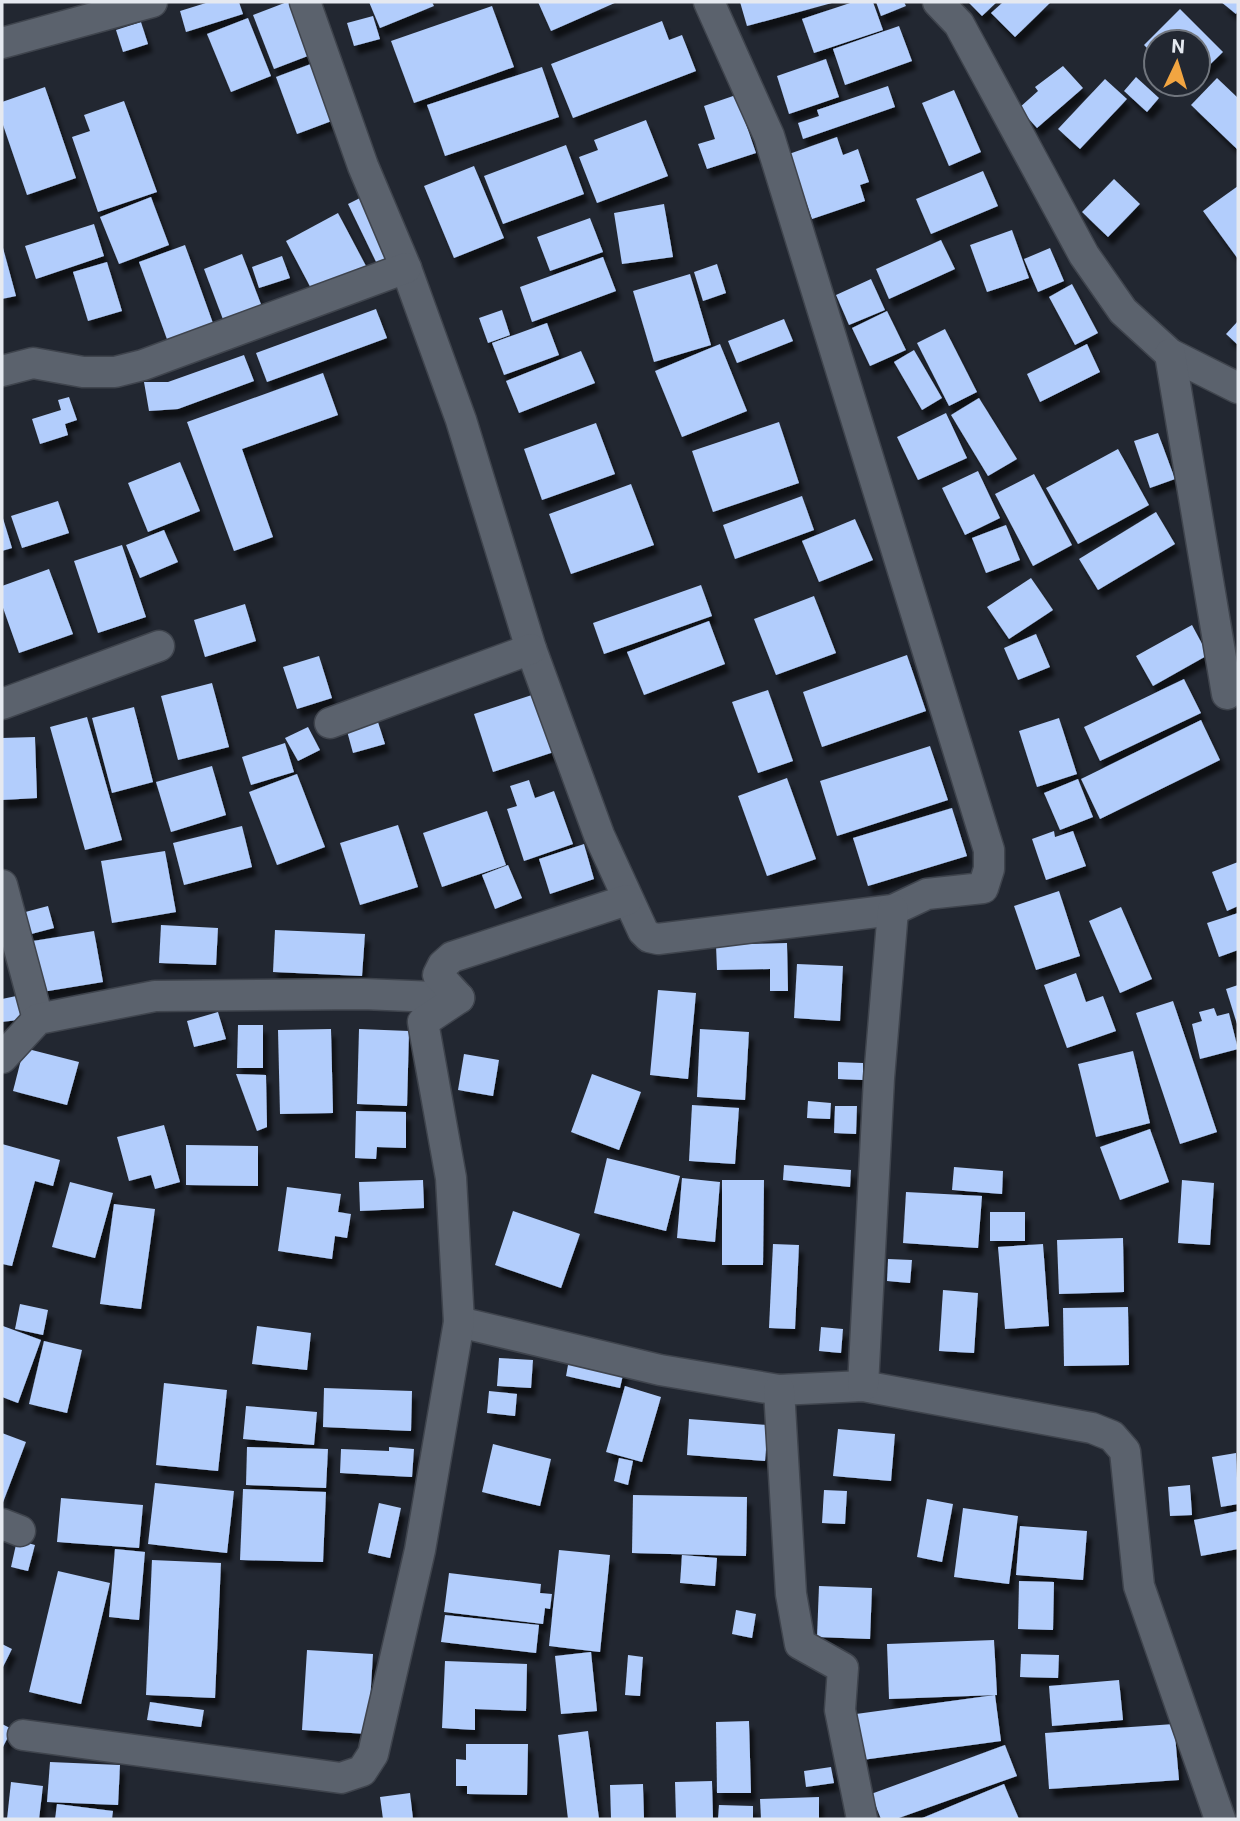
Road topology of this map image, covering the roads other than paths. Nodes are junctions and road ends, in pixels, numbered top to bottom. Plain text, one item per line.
1 (152, 2) edge
2 (305, 2) edge
3 (709, 2) edge
4 (938, 2) edge
5 (2, 43) edge
6 (406, 268) junction
7 (1170, 354) junction
8 (2, 371) edge
9 (1238, 388) edge
10 (159, 646) dead end
11 (531, 649) junction
12 (1227, 694) dead end
13 (2, 704) edge
14 (330, 723) dead end
15 (2, 885) edge
16 (627, 900) junction
17 (893, 910) junction
18 (459, 998) junction
19 (38, 1019) junction
20 (2, 1058) edge
21 (460, 1322) junction
22 (863, 1386) junction
23 (779, 1390) junction
24 (23, 1735) dead end
25 (862, 1819) edge
26 (1220, 1819) edge

1 - 5 street
2 - 6 street
3 - 17 street
4 - 7 street
6 - 8 street
6 - 11 street
7 - 9 street
7 - 12 street
10 - 13 street
11 - 14 street
11 - 16 street
15 - 19 street
16 - 17 street
16 - 18 street
17 - 22 street
18 - 19 street
18 - 21 street
19 - 20 street
21 - 23 street
21 - 24 street
22 - 23 street
22 - 26 street
23 - 25 street

